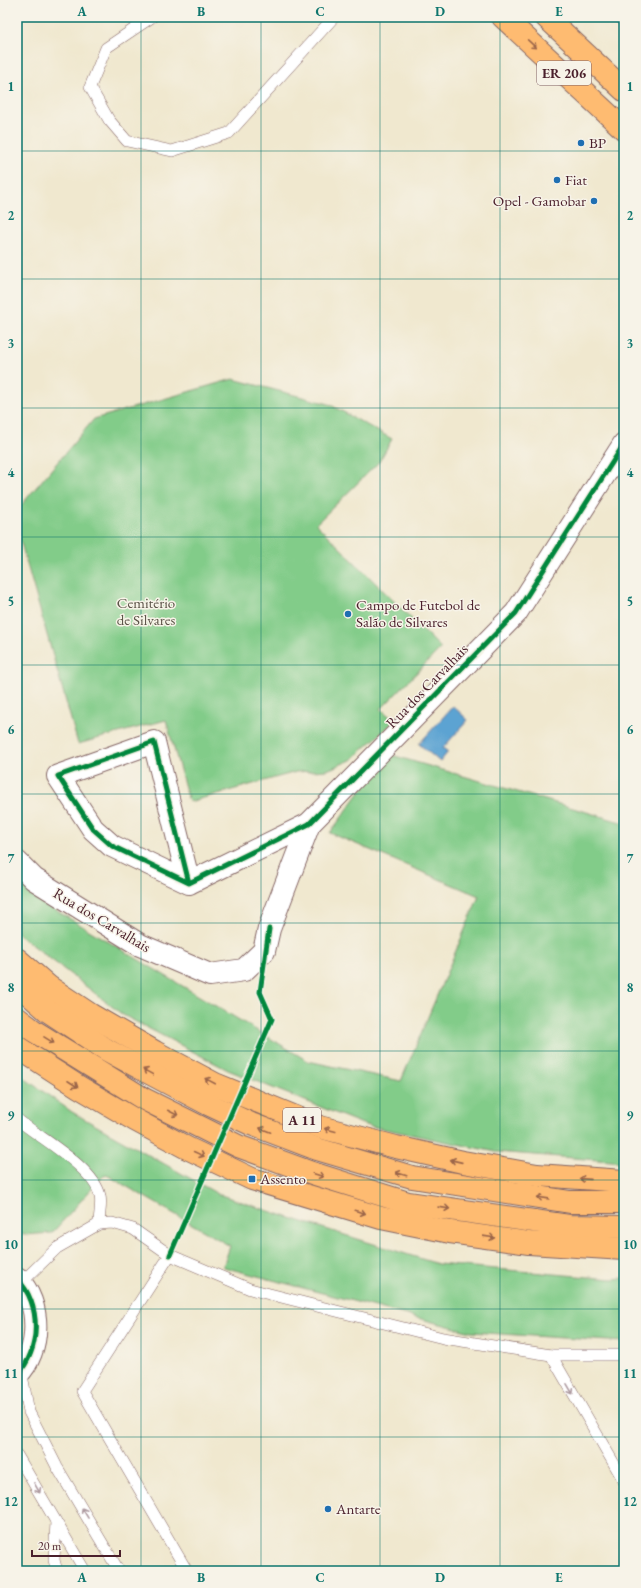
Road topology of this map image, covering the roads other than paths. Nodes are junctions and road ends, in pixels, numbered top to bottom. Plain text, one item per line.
1 (152, 17) edge
2 (334, 17) edge
3 (503, 17) edge
4 (546, 17) edge
5 (620, 17) edge
6 (624, 21) edge
7 (624, 90) edge
8 (624, 129) edge
9 (624, 444) edge
10 (309, 824) junction
11 (17, 862) edge
12 (189, 883) junction
13 (17, 959) edge
14 (17, 984) edge
15 (17, 1018) edge
16 (17, 1047) edge
17 (17, 1119) edge
18 (624, 1181) edge
19 (624, 1202) edge
20 (99, 1224) junction
21 (624, 1228) edge
22 (624, 1249) edge
23 (170, 1255) junction
24 (19, 1281) edge
25 (551, 1355) junction
26 (624, 1355) edge
27 (19, 1373) edge
28 (17, 1454) edge
29 (624, 1481) edge
30 (56, 1521) junction
31 (57, 1571) edge
32 (85, 1571) edge
33 (119, 1571) edge
34 (187, 1571) edge

1 - 2 lane
3 -> 8 main road, ER 206
4 - 7 main road, ER 206
5 - 6 lane
9 - 10 street, Rua dos Carvalhais
10 - 11 street, Rua dos Carvalhais
10 - 12 street, Rua dos Carvalhais
12 - 12 street
18 -> 13 main road, A 11
19 -> 14 main road, A 11
15 -> 21 main road
16 -> 22 main road
17 - 20 lane
20 - 23 lane
20 - 24 lane
23 - 25 lane
23 - 34 lane
24 - 27 street
25 - 26 lane
25 -> 29 lane
33 -> 27 lane
28 -> 30 lane
30 - 31 lane
30 - 32 lane

